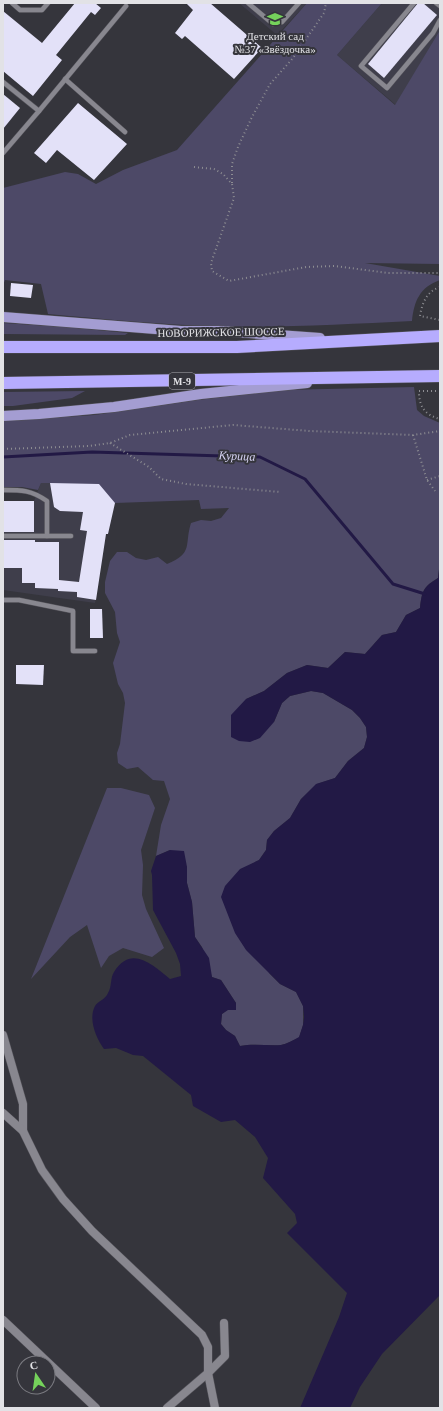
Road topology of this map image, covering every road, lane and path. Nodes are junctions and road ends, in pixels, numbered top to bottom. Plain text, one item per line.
1 (12, 3) edge
2 (48, 3) edge
3 (248, 3) edge
4 (299, 3) edge
5 (326, 3) edge
6 (414, 3) edge
7 (436, 3) edge
8 (126, 6) dead end
9 (440, 6) edge
10 (440, 20) edge
11 (65, 79) junction
12 (3, 82) edge
13 (39, 111) junction
14 (125, 132) dead end
15 (3, 153) edge
16 (194, 167) dead end
17 (232, 184) junction
18 (440, 272) edge
19 (440, 286) edge
20 (3, 317) edge
21 (440, 320) edge
22 (440, 336) edge
23 (358, 340) junction
24 (3, 347) edge
25 (440, 376) edge
26 (362, 378) junction
27 (3, 383) edge
28 (440, 391) edge
29 (3, 416) edge
30 (440, 419) edge
31 (440, 431) edge
32 (413, 435) junction
33 (110, 443) junction
34 (3, 449) edge
35 (440, 476) edge
36 (427, 480) junction
37 (3, 490) edge
38 (435, 491) dead end
39 (280, 492) dead end
40 (3, 536) edge
41 (47, 536) junction
42 (71, 536) dead end
43 (3, 600) edge
44 (95, 651) dead end
45 (3, 1034) edge
46 (3, 1114) edge
47 (23, 1131) junction
48 (3, 1320) edge
49 (224, 1323) dead end
50 (208, 1373) junction
51 (96, 1408) edge
52 (167, 1408) edge
53 (215, 1408) edge

1 - 2 lane
3 - 4 lane
5 - 17 path
6 - 10 lane
7 - 9 lane
8 - 11 lane
11 - 13 lane
11 - 14 lane
12 - 13 lane
13 - 15 lane
16 - 17 path
17 - 18 path
19 - 21 path
20 - 23 main road
22 - 23 highway, НОВОРИЖСКОЕ ШОССЕ
23 - 24 highway, НОВОРИЖСКОЕ ШОССЕ
25 - 26 highway, М-9
26 - 27 highway, М-9
26 - 29 main road, М-9
28 - 30 path
31 - 32 path
32 - 33 path
32 - 36 path
33 - 34 path
33 - 39 path
35 - 36 path
36 - 38 path
37 - 41 lane
40 - 41 lane
41 - 42 lane
43 - 44 lane
45 - 47 street
46 - 47 street
47 - 50 street
48 - 51 street
49 - 50 street
50 - 52 street
50 - 53 street

